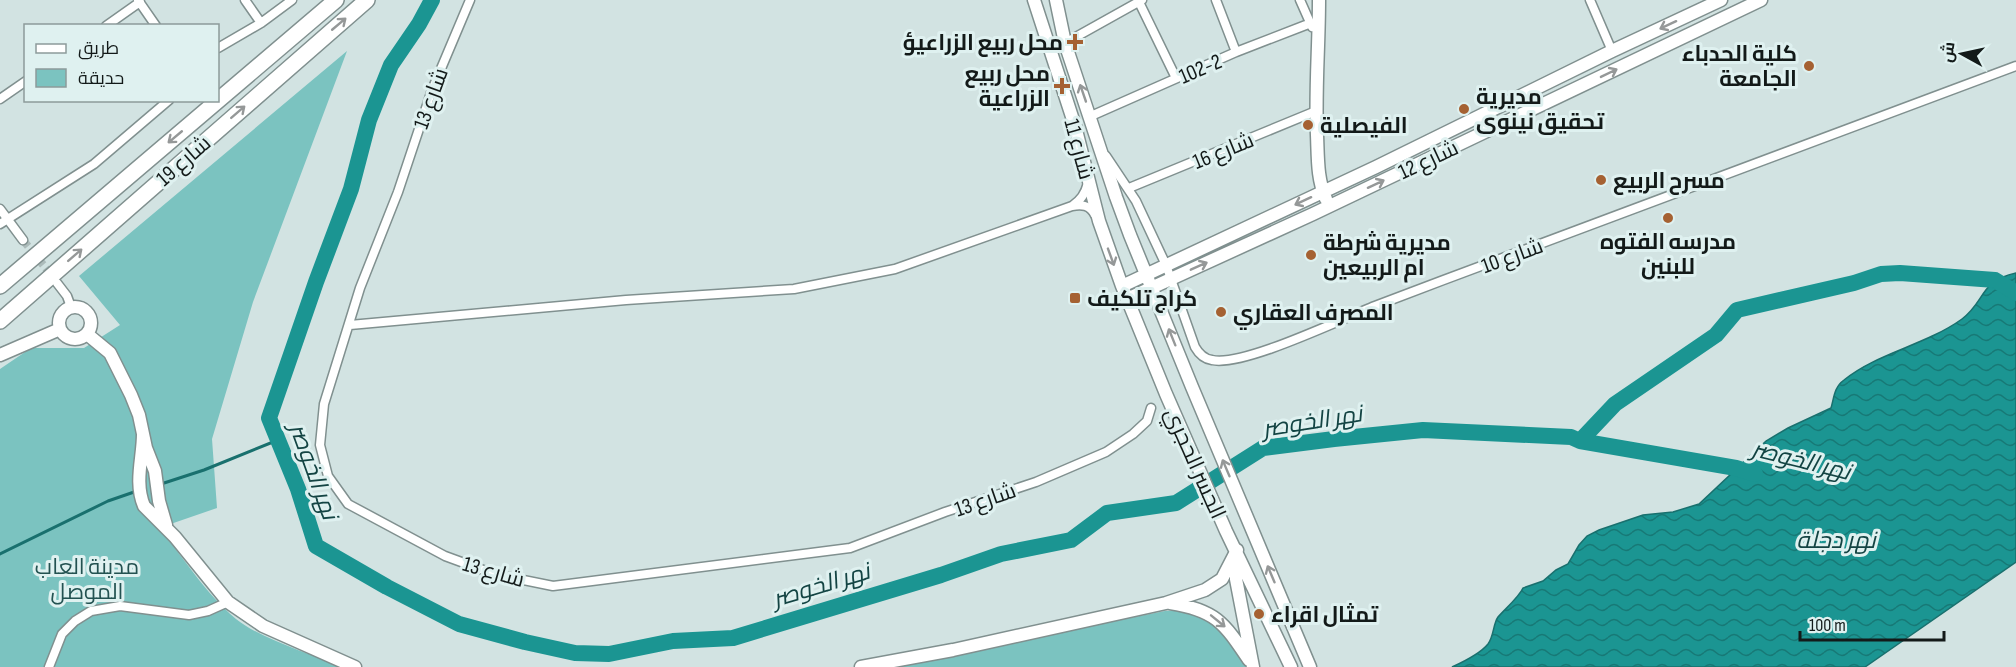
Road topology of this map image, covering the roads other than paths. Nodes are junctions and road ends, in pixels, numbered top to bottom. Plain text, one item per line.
1 (245, 0) edge
2 (292, 0) edge
3 (336, 0) edge
4 (367, 0) edge
5 (470, 0) edge
6 (1034, 0) edge
7 (1056, 0) edge
8 (1118, 0) edge
9 (1216, 0) edge
10 (1300, 0) edge
11 (1319, 0) edge
12 (1590, 0) edge
13 (1721, 0) edge
14 (1761, 0) edge
15 (139, 1) edge
16 (1140, 1) edge
17 (1123, 10) junction
18 (261, 23) junction
19 (1311, 23) junction
20 (109, 24) edge
21 (155, 24) edge
22 (1065, 43) junction
23 (1319, 46) junction
24 (219, 47) edge
25 (1612, 51) junction
26 (1236, 52) junction
27 (2016, 66) edge
28 (1566, 73) junction
29 (1176, 78) junction
30 (24, 82) edge
31 (1574, 89) junction
32 (0, 99) edge
33 (219, 99) edge
34 (167, 102) edge
35 (216, 102) edge
36 (1316, 111) junction
37 (1091, 116) junction
38 (1098, 138) junction
39 (1088, 176) junction
40 (1129, 188) junction
41 (1323, 192) junction
42 (1072, 206) junction
43 (1329, 206) junction
44 (0, 209) edge
45 (1098, 220) junction
46 (4, 222) edge
47 (23, 240) tunnel mouth
48 (1166, 265) junction
49 (1147, 274) junction
50 (1171, 279) junction
51 (57, 283) tunnel mouth
52 (0, 286) edge
53 (1122, 286) junction
54 (1152, 287) junction
55 (1127, 298) junction
56 (71, 307) junction
57 (0, 321) edge
58 (350, 325) junction
59 (60, 329) junction
60 (87, 334) junction
61 (0, 356) edge
62 (1151, 408) dead end
63 (143, 434) junction
64 (169, 531) junction
65 (1237, 550) junction
66 (228, 602) junction
67 (1166, 603) junction
68 (1253, 666) edge
69 (50, 667) edge
70 (355, 667) edge
71 (861, 667) edge
72 (1291, 667) edge
73 (1310, 667) edge

1 - 18 street
2 - 18 street
3 -> 33 highway, شارع 19
57 -> 4 highway, شارع 19
5 - 58 street, شارع 13
6 - 39 main road, شارع 11
7 - 22 main road, شارع 11
8 - 17 street
9 - 26 street
10 - 19 street
11 - 23 main road
12 - 25 street
13 -> 25 main road, شارع 12
31 -> 14 main road, شارع 12
15 - 20 street
15 - 21 street
16 - 17 street
16 - 29 street
17 - 22 street
18 - 24 street
19 - 23 street
19 - 26 street, 102-2
37 -> 22 main road, شارع 11
23 - 36 main road
25 - 28 main road, شارع 12
26 - 29 street, 102-2
27 - 50 street, شارع 10
28 - 31 main road
28 - 41 main road, شارع 12
29 - 37 street, 102-2
30 - 32 street
43 -> 31 main road, شارع 12
34 - 46 street
35 -> 52 highway, شارع 19
36 - 40 street, شارع 16
36 - 41 main road
37 - 38 main road, شارع 11
38 - 40 street, شارع 10
38 - 49 main road, شارع 11
39 - 42 street
39 - 45 main road, شارع 11
40 - 48 street, شارع 10
41 - 43 main road
41 -> 48 main road, شارع 12
42 - 45 street
42 - 58 street
50 -> 43 main road, شارع 12
44 - 46 street
45 -> 53 main road, شارع 11
46 - 47 street
48 - 49 main road, شارع 12
48 - 50 street, شارع 10
49 - 53 main road, شارع 12
49 - 54 main road, شارع 11
50 - 54 main road, شارع 12
51 - 56 street
53 - 55 main road, شارع 11
54 - 55 main road, شارع 12
73 -> 54 main road, الجسر الحجري
55 - 65 main road, الجسر الحجري
56 - 59 main road
56 - 60 main road
58 - 62 street, شارع 13
59 - 60 main road
59 - 61 main road
60 - 63 main road
63 - 64 main road
63 - 64 main road
64 - 66 main road
65 - 67 main road
65 - 68 main road
65 - 72 main road, الجسر الحجري
66 - 69 street
66 - 70 main road
67 -> 68 main road
67 - 71 main road

